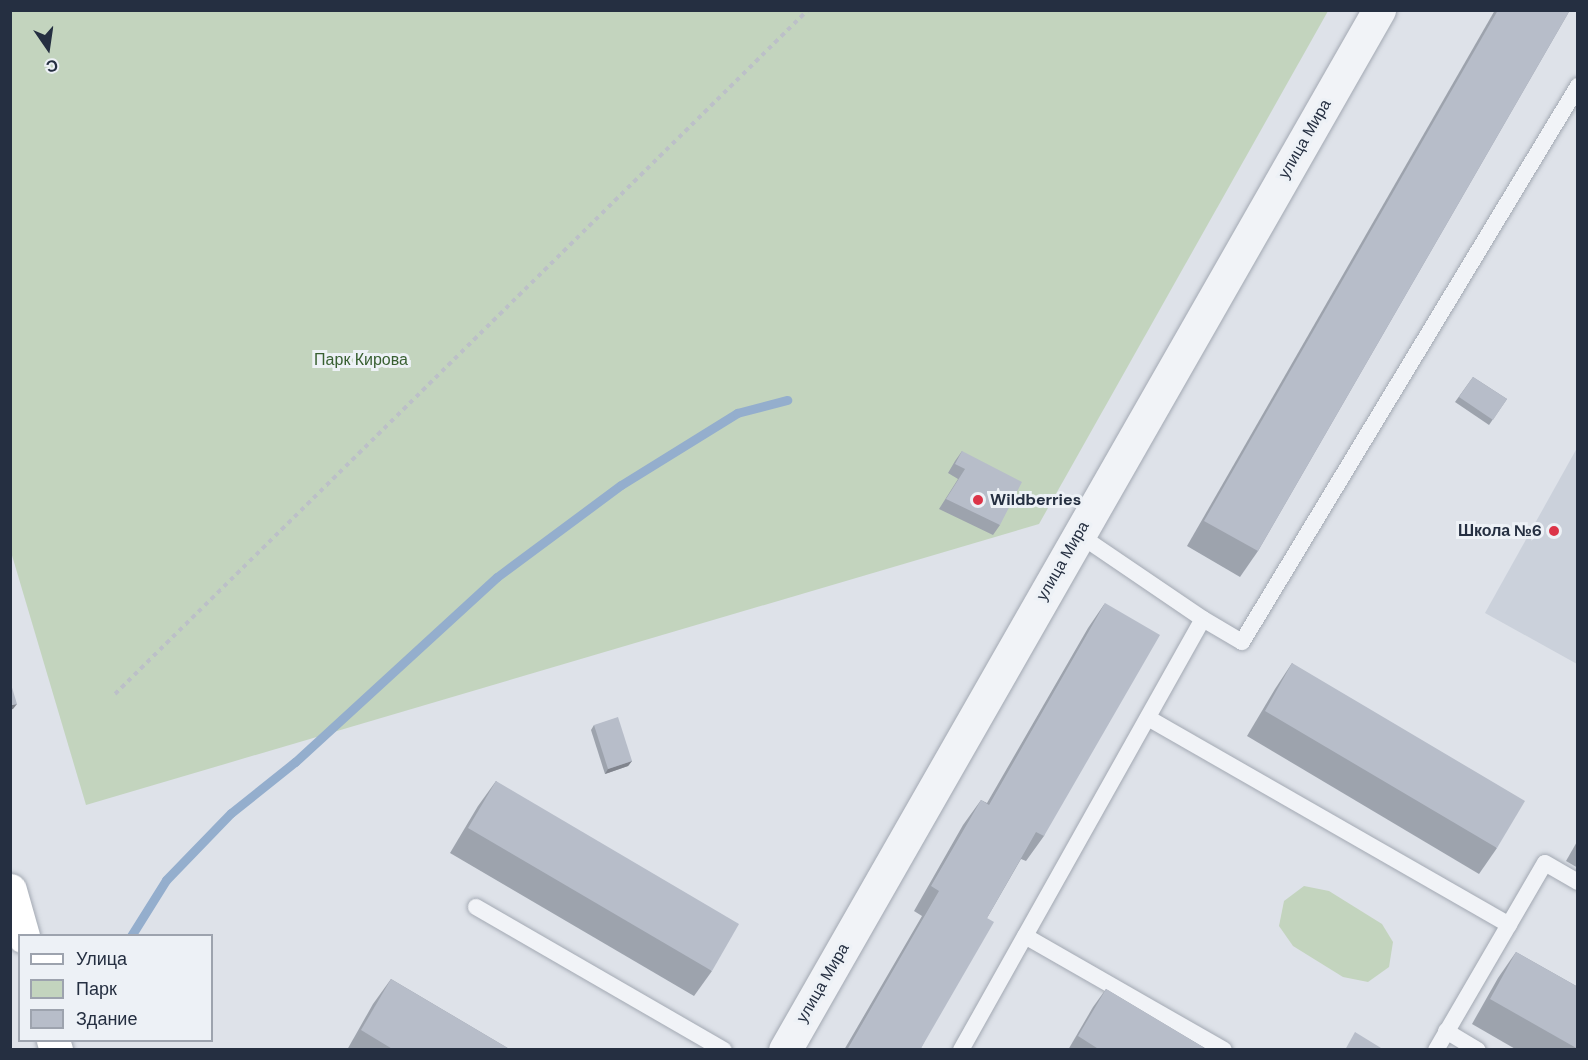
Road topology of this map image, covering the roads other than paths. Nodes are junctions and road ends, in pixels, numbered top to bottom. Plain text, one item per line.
1 (1379, 10) edge
2 (1578, 86) edge
3 (1078, 534) junction
4 (1203, 620) junction
5 (1148, 718) junction
6 (1578, 882) edge
7 (10, 890) edge
8 (476, 907) dead end
9 (1509, 925) junction
10 (22, 934) edge
11 (1025, 936) junction
12 (1446, 1031) junction
13 (724, 1050) edge
14 (785, 1050) edge
15 (961, 1050) edge
16 (1224, 1050) edge
17 (1436, 1050) edge
18 (1478, 1050) edge

1 - 3 street, улица Мира
2 - 4 lane
3 - 4 lane
3 - 14 street, улица Мира
4 - 5 lane
5 - 9 lane
5 - 11 lane
6 - 9 lane
7 - 10 main road
8 - 13 lane
9 - 12 lane
11 - 15 lane
11 - 16 lane
12 - 17 lane
12 - 18 lane

